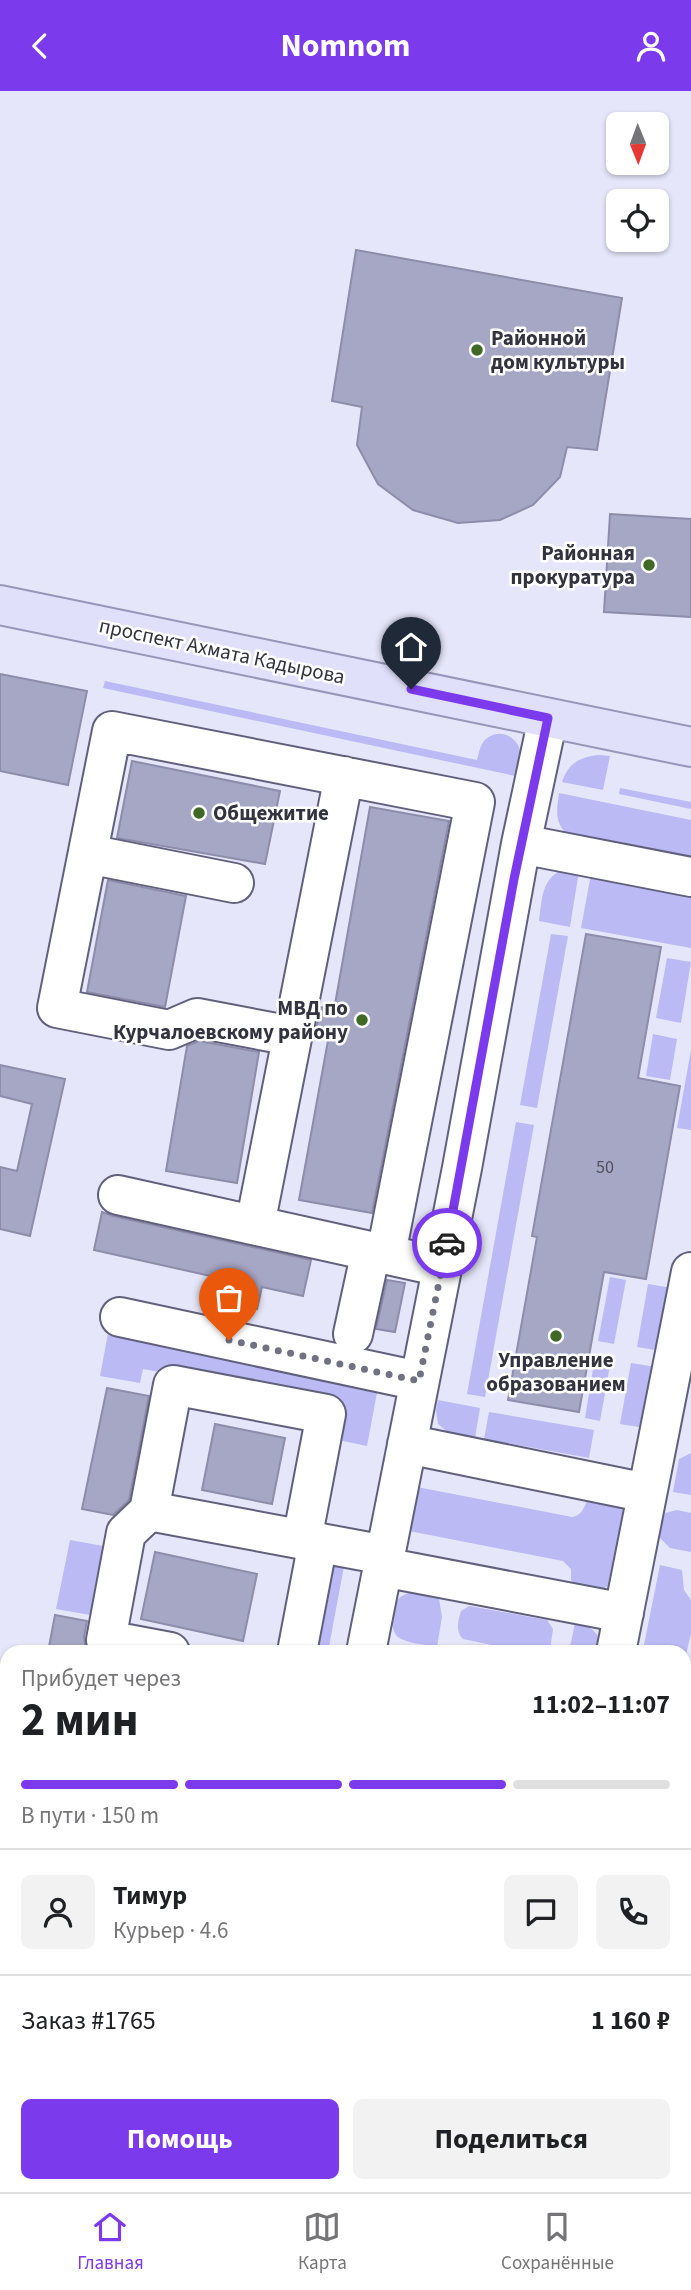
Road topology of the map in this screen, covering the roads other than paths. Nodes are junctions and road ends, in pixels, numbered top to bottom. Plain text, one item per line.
1 (0, 605) edge
2 (548, 718) junction
3 (691, 747) edge
4 (344, 776) junction
5 (521, 844) junction
6 (88, 854) junction
7 (691, 877) edge
8 (234, 883) dead end
9 (292, 1036) junction
10 (118, 1195) dead end
11 (255, 1225) junction
12 (379, 1253) junction
13 (442, 1267) junction
14 (691, 1272) edge
15 (120, 1317) dead end
16 (353, 1334) dead end
17 (419, 1381) junction
18 (407, 1444) junction
19 (647, 1493) junction
20 (149, 1511) junction
21 (310, 1541) junction
22 (384, 1561) junction
23 (624, 1613) junction
24 (133, 1645) edge
25 (298, 1645) edge
26 (367, 1645) edge
27 (617, 1645) edge

1 - 2 main road, проспект Ахмата Кадырова
2 - 3 main road, проспект Ахмата Кадырова
2 - 5 lane
4 - 6 lane
4 - 9 lane
4 - 12 lane
5 - 7 lane
5 - 13 lane
6 - 8 lane
6 - 9 lane
9 - 11 lane
10 - 11 lane
11 - 12 lane
12 - 13 lane
12 - 16 lane
13 - 17 lane
14 - 19 lane
15 - 17 lane
17 - 18 lane
18 - 19 lane
18 - 22 lane
19 - 23 lane
20 - 21 lane
20 - 21 lane
20 - 24 lane
21 - 22 lane
21 - 25 lane
22 - 23 lane
22 - 26 lane
23 - 27 lane

